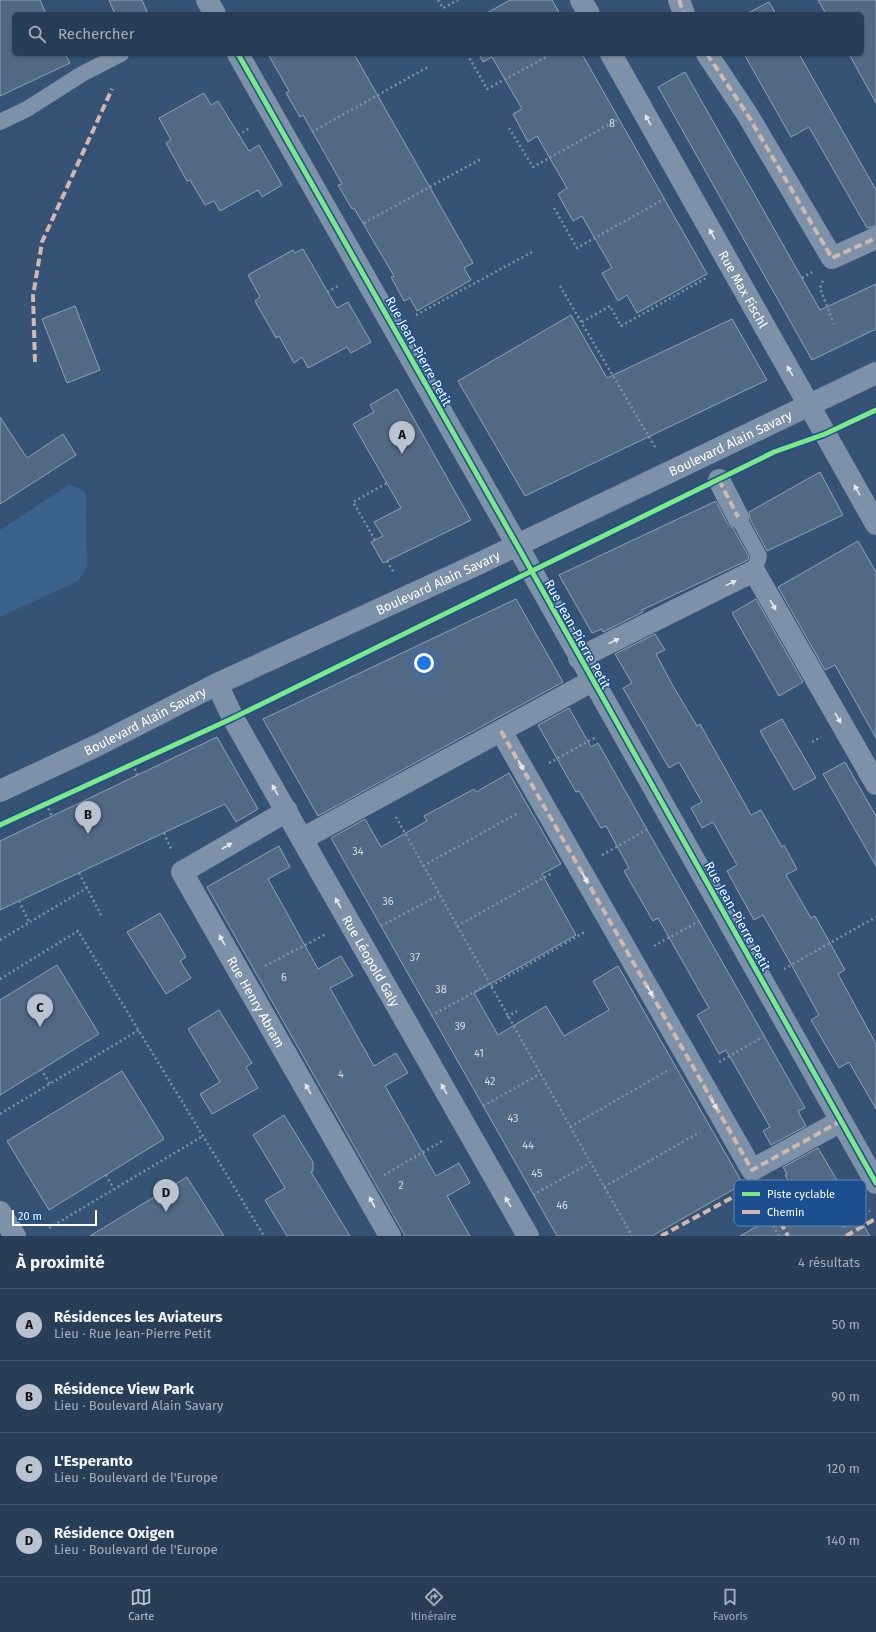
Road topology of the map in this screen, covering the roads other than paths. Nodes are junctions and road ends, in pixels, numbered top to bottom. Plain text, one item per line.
1 (581, 0) edge
2 (679, 0) edge
3 (588, 12) edge
4 (683, 12) edge
5 (117, 56) edge
6 (239, 56) edge
7 (612, 56) edge
8 (708, 56) edge
9 (0, 122) edge
10 (876, 238) edge
11 (876, 373) edge
12 (810, 405) junction
13 (719, 480) dead end
14 (738, 517) joint
15 (876, 524) edge
16 (517, 545) junction
17 (754, 571) junction
18 (579, 658) junction
19 (592, 681) junction
20 (217, 684) junction
21 (501, 731) junction
22 (876, 784) edge
23 (0, 791) edge
24 (286, 811) junction
25 (302, 839) junction
26 (841, 1121) junction
27 (876, 1183) edge
28 (0, 1212) edge
29 (15, 1236) edge
30 (390, 1236) edge
31 (528, 1236) edge

1 - 3 street
2 - 4 street
5 - 9 lane
6 - 16 street, Rue Jean-Pierre Petit
12 -> 7 street, Rue Max Fischl
8 - 10 street
11 - 12 street, Boulevard Alain Savary
15 -> 12 street, Rue Max Fischl
12 - 16 street, Boulevard Alain Savary
13 - 14 street
14 - 17 lane
16 - 18 street, Rue Jean-Pierre Petit
16 - 20 street, Boulevard Alain Savary
18 -> 17 street
17 -> 22 street
18 - 19 street, Rue Jean-Pierre Petit
19 - 21 street
19 - 26 street, Rue Jean-Pierre Petit
20 - 23 street, Boulevard Alain Savary
24 -> 20 street, Rue Léopold Galy
21 - 25 street
21 -> 26 street
24 - 25 street, Rue Léopold Galy
30 -> 24 street, Rue Henry Abram
31 -> 25 street, Rue Léopold Galy
26 - 27 street, Rue Jean-Pierre Petit
28 - 29 street

